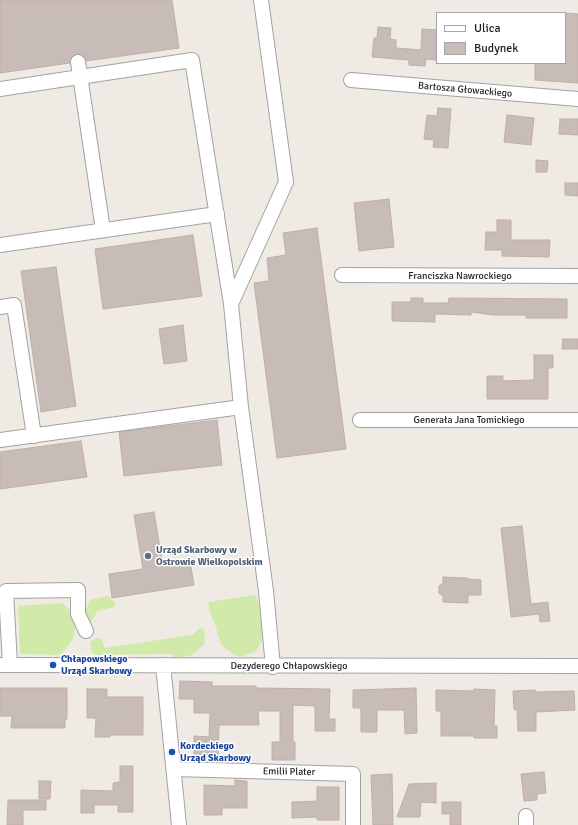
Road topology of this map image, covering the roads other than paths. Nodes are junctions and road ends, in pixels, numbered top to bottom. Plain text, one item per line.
1 (261, 0) edge
2 (78, 62) dead end
3 (81, 78) junction
4 (351, 80) dead end
5 (0, 89) edge
6 (578, 100) edge
7 (217, 214) junction
8 (103, 230) junction
9 (0, 245) edge
10 (342, 275) dead end
11 (578, 276) edge
12 (231, 304) junction
13 (0, 307) edge
14 (241, 407) junction
15 (360, 420) dead end
16 (578, 420) edge
17 (34, 436) junction
18 (0, 440) edge
19 (86, 631) dead end
20 (5, 665) edge
21 (163, 665) junction
22 (578, 666) edge
23 (273, 667) junction
24 (174, 769) junction
25 (179, 825) edge
26 (353, 825) edge

1 - 12 street
2 - 3 street
3 - 5 street
3 - 7 street
3 - 8 street
4 - 6 street, Bartosza Głowackiego
7 - 8 street
7 - 12 street
8 - 9 street
10 - 11 street, Franciszka Nawrockiego
12 - 14 street
13 - 17 street
14 - 17 street
14 - 23 street
15 - 16 street, Generała Jana Tomickiego
17 - 18 street
19 - 20 street
20 - 21 street, Dezyderego Chłapowskiego
21 - 23 street, Dezyderego Chłapowskiego
21 - 24 street
22 - 23 street, Dezyderego Chłapowskiego
24 - 25 street
24 - 26 street, Emilii Plater

